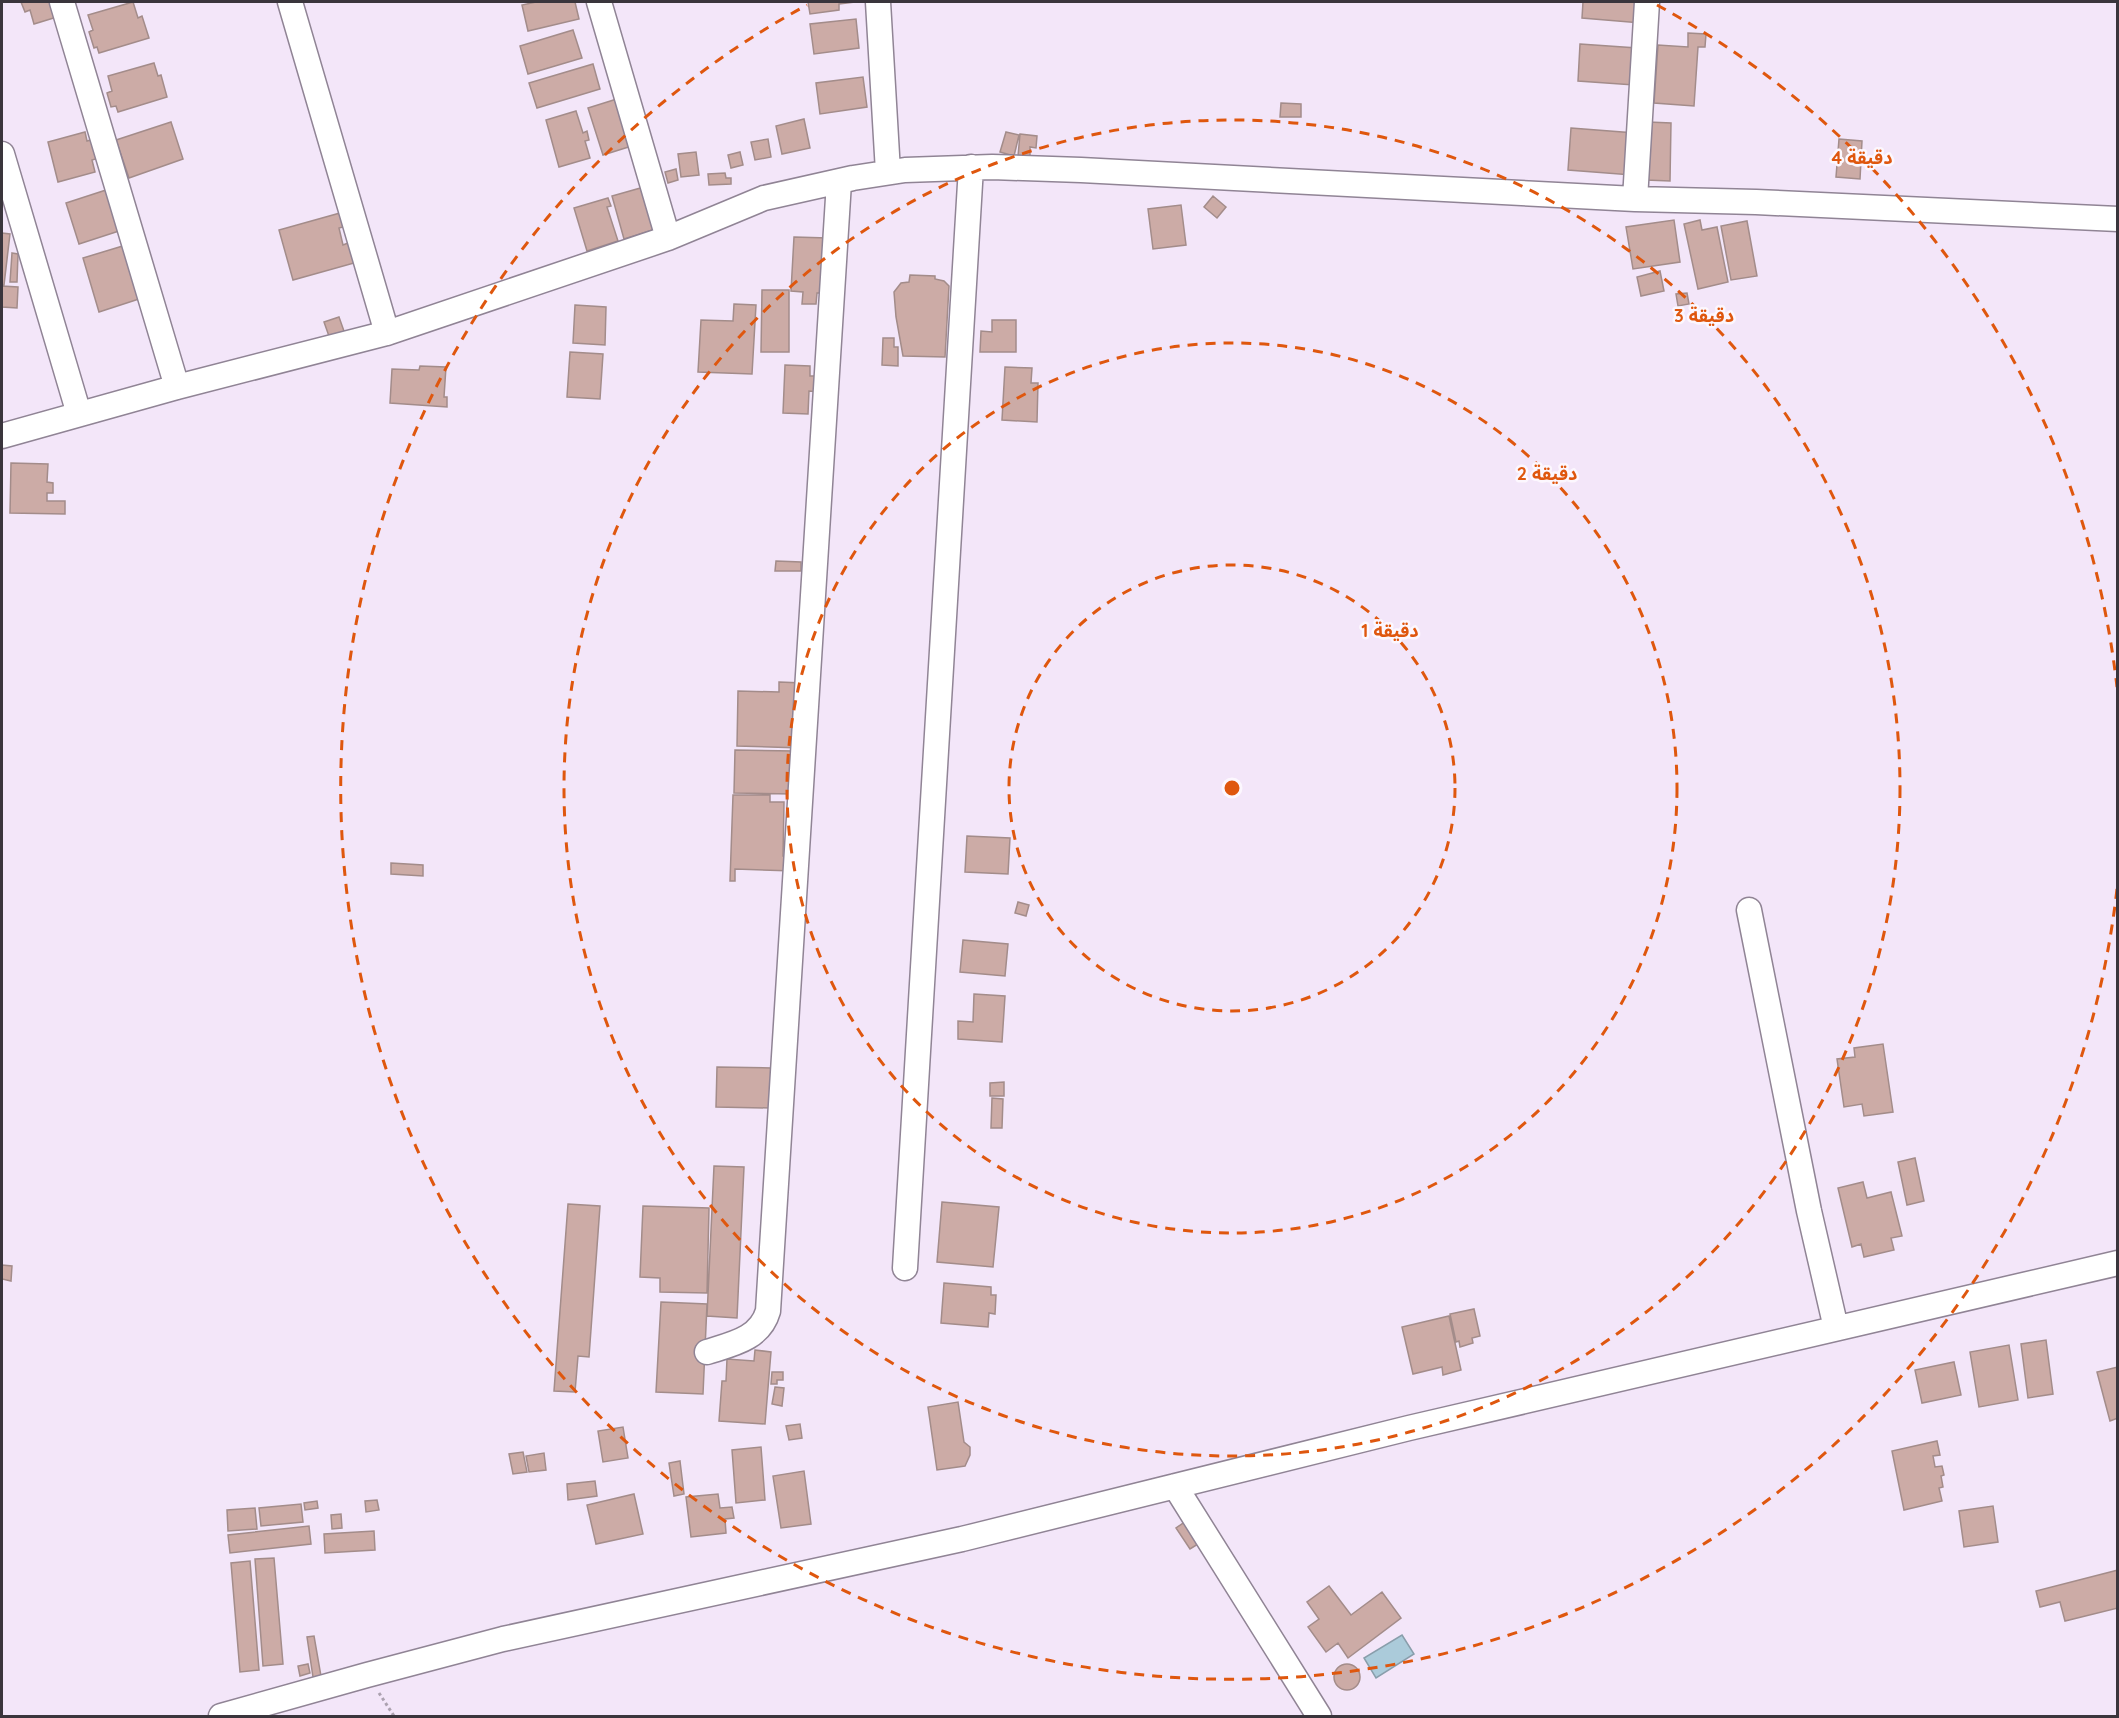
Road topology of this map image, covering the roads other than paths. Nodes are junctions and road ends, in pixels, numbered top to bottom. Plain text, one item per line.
1 (62, 2) edge
2 (290, 2) edge
3 (599, 2) edge
4 (878, 2) edge
5 (1647, 2) edge
6 (2, 154) edge
7 (970, 167) junction
8 (888, 172) junction
9 (839, 182) junction
10 (1635, 199) junction
11 (2118, 219) edge
12 (668, 238) junction
13 (387, 333) junction
14 (177, 387) junction
15 (79, 414) junction
16 (2, 436) edge
17 (1749, 909) dead end
18 (2118, 1263) edge
19 (904, 1268) dead end
20 (1836, 1328) junction
21 (708, 1352) dead end
22 (1175, 1486) junction
23 (221, 1716) edge
24 (1319, 1716) edge

1 - 14 street
2 - 13 street
3 - 12 street
4 - 8 street
5 - 10 street
6 - 15 street
7 - 8 street
7 - 10 street
7 - 19 street
8 - 9 street
9 - 12 street
9 - 21 street
10 - 11 street
12 - 13 street
13 - 14 street
14 - 15 street
15 - 16 street
17 - 20 street
18 - 20 street
20 - 22 street
22 - 23 street
22 - 24 street

